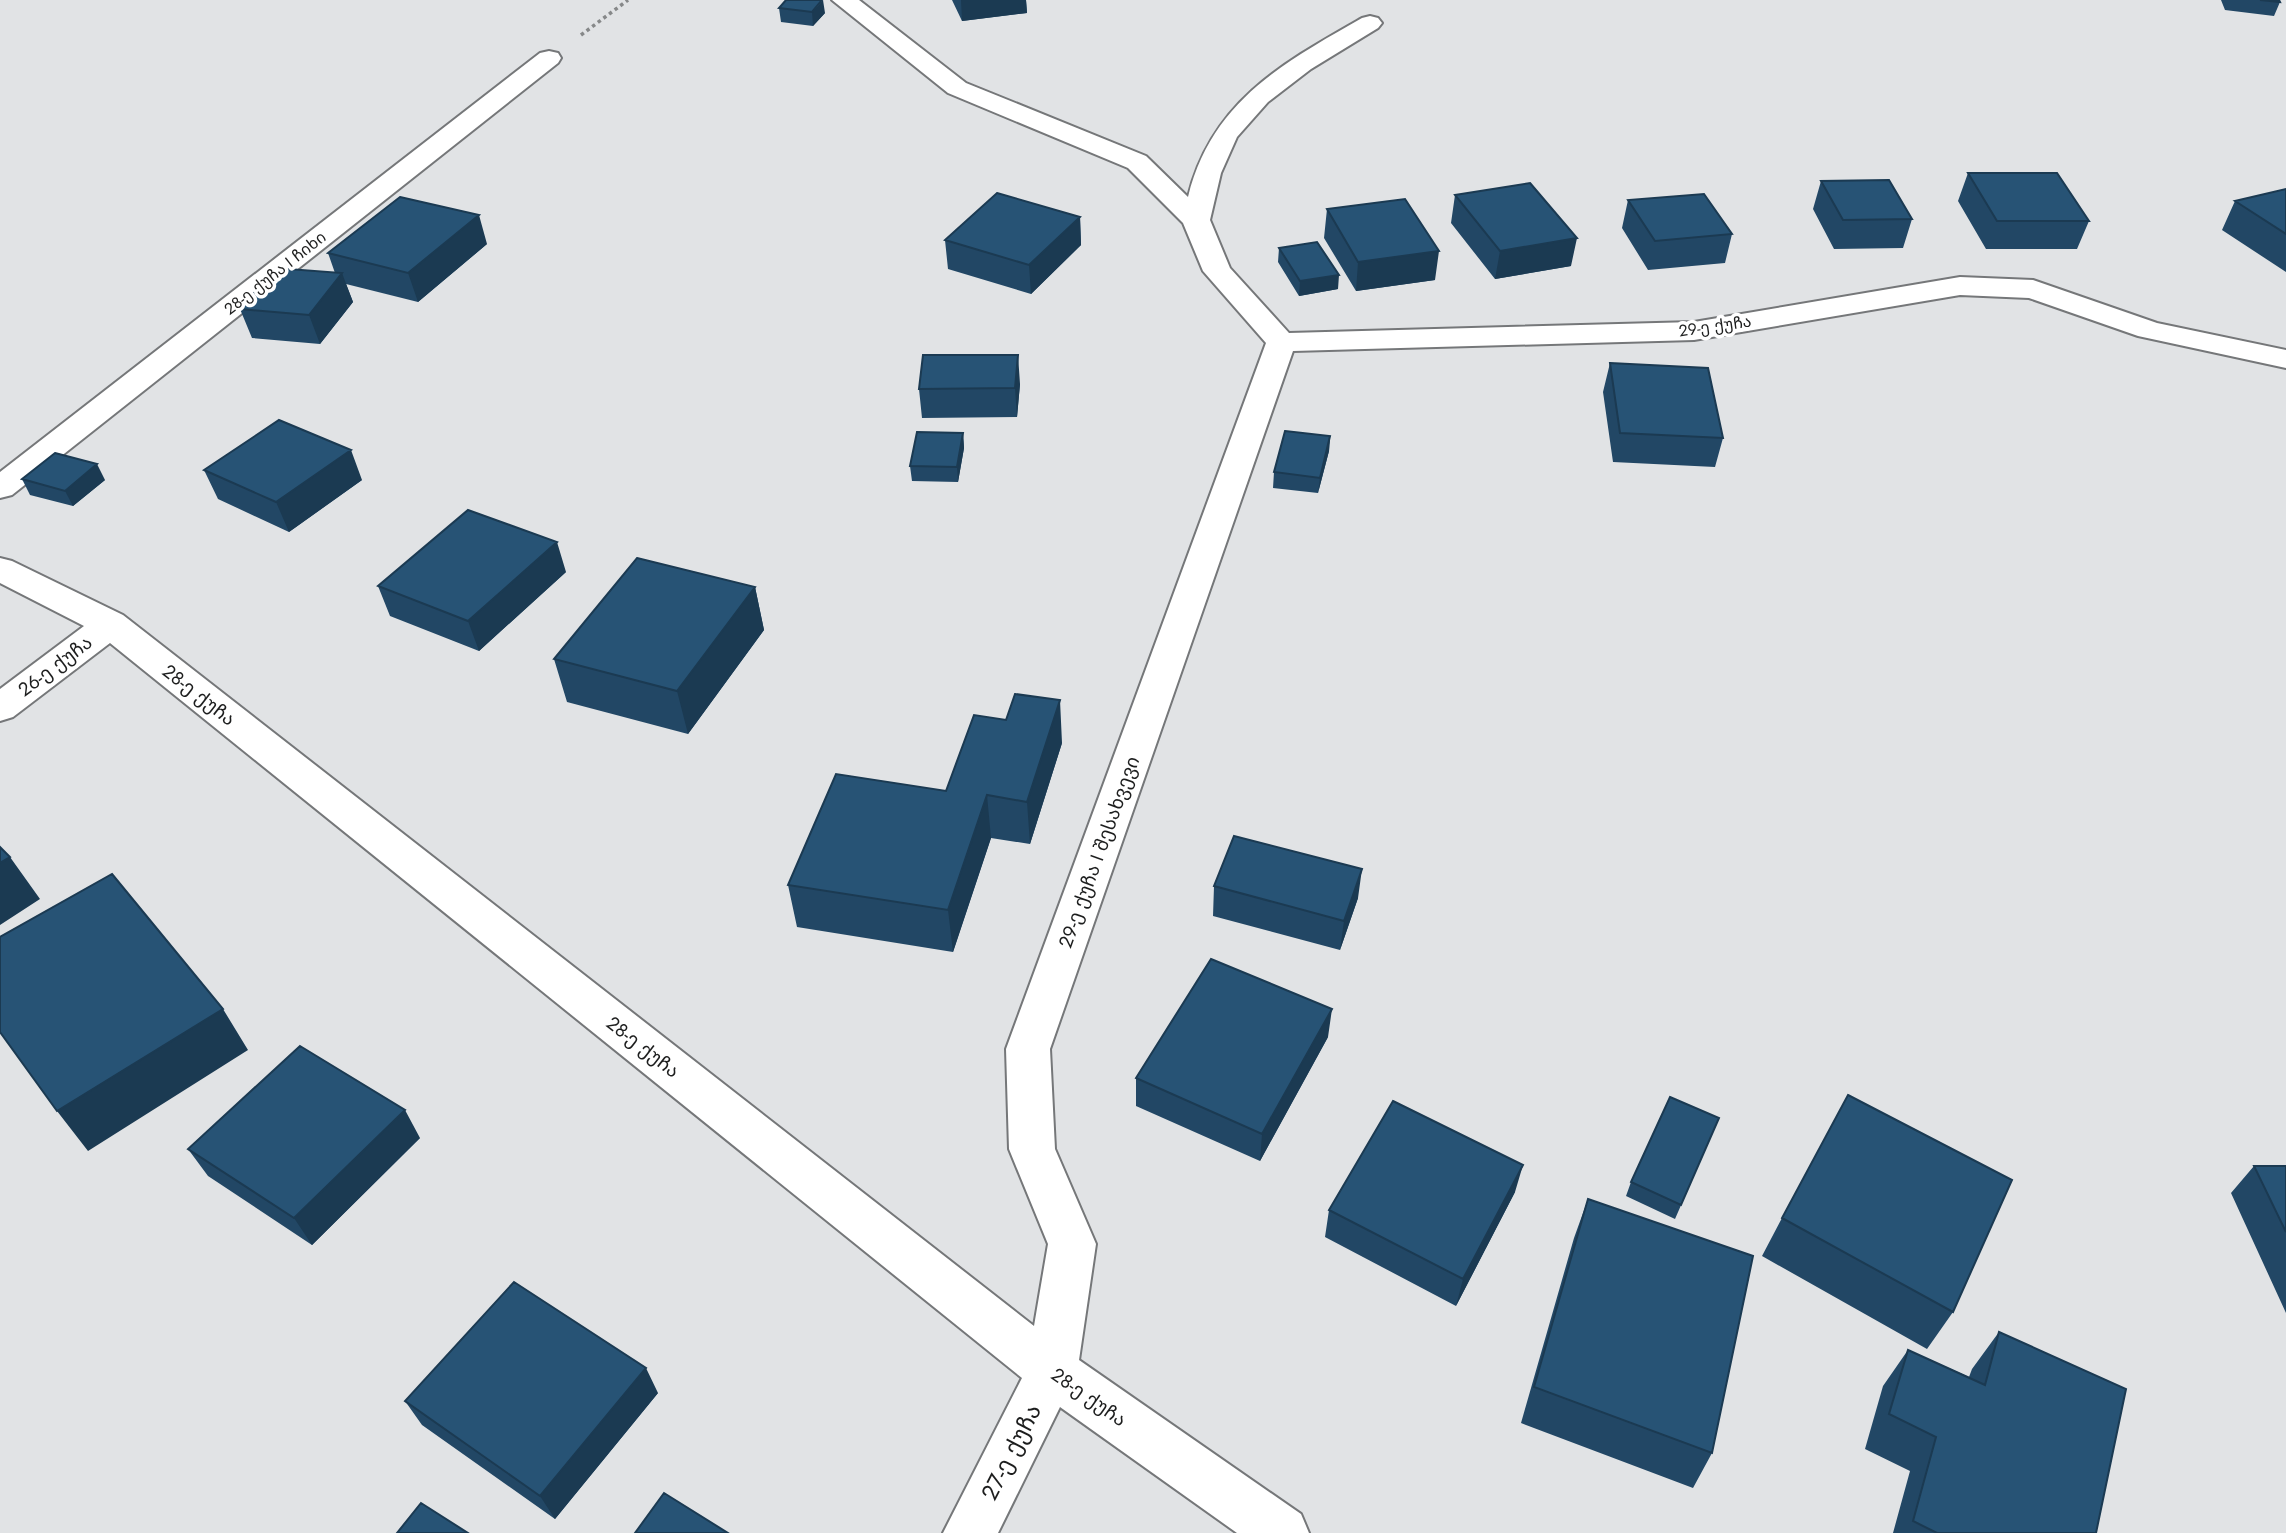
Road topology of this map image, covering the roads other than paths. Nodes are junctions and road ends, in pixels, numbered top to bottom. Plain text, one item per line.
1 (844, 0) edge
2 (1370, 23) dead end
3 (549, 58) road end
4 (1196, 220) junction
5 (1281, 342) junction
6 (2286, 359) edge
7 (0, 488) edge
8 (0, 569) edge
9 (110, 624) junction
10 (0, 708) edge
11 (1052, 1371) junction
12 (970, 1533) edge
13 (1282, 1533) edge

1 - 4 street
2 - 4 street
3 - 7 street, 28-ე ქუჩა I ჩიხი
4 - 5 street
5 - 6 street, 29-ე ქუჩა
5 - 11 street, 29-ე ქუჩა I შესახვევი
8 - 9 street, 28-ე ქუჩა
9 - 10 street, 26-ე ქუჩა
9 - 11 street, 28-ე ქუჩა
11 - 12 street, 27-ე ქუჩა
11 - 13 street, 28-ე ქუჩა

